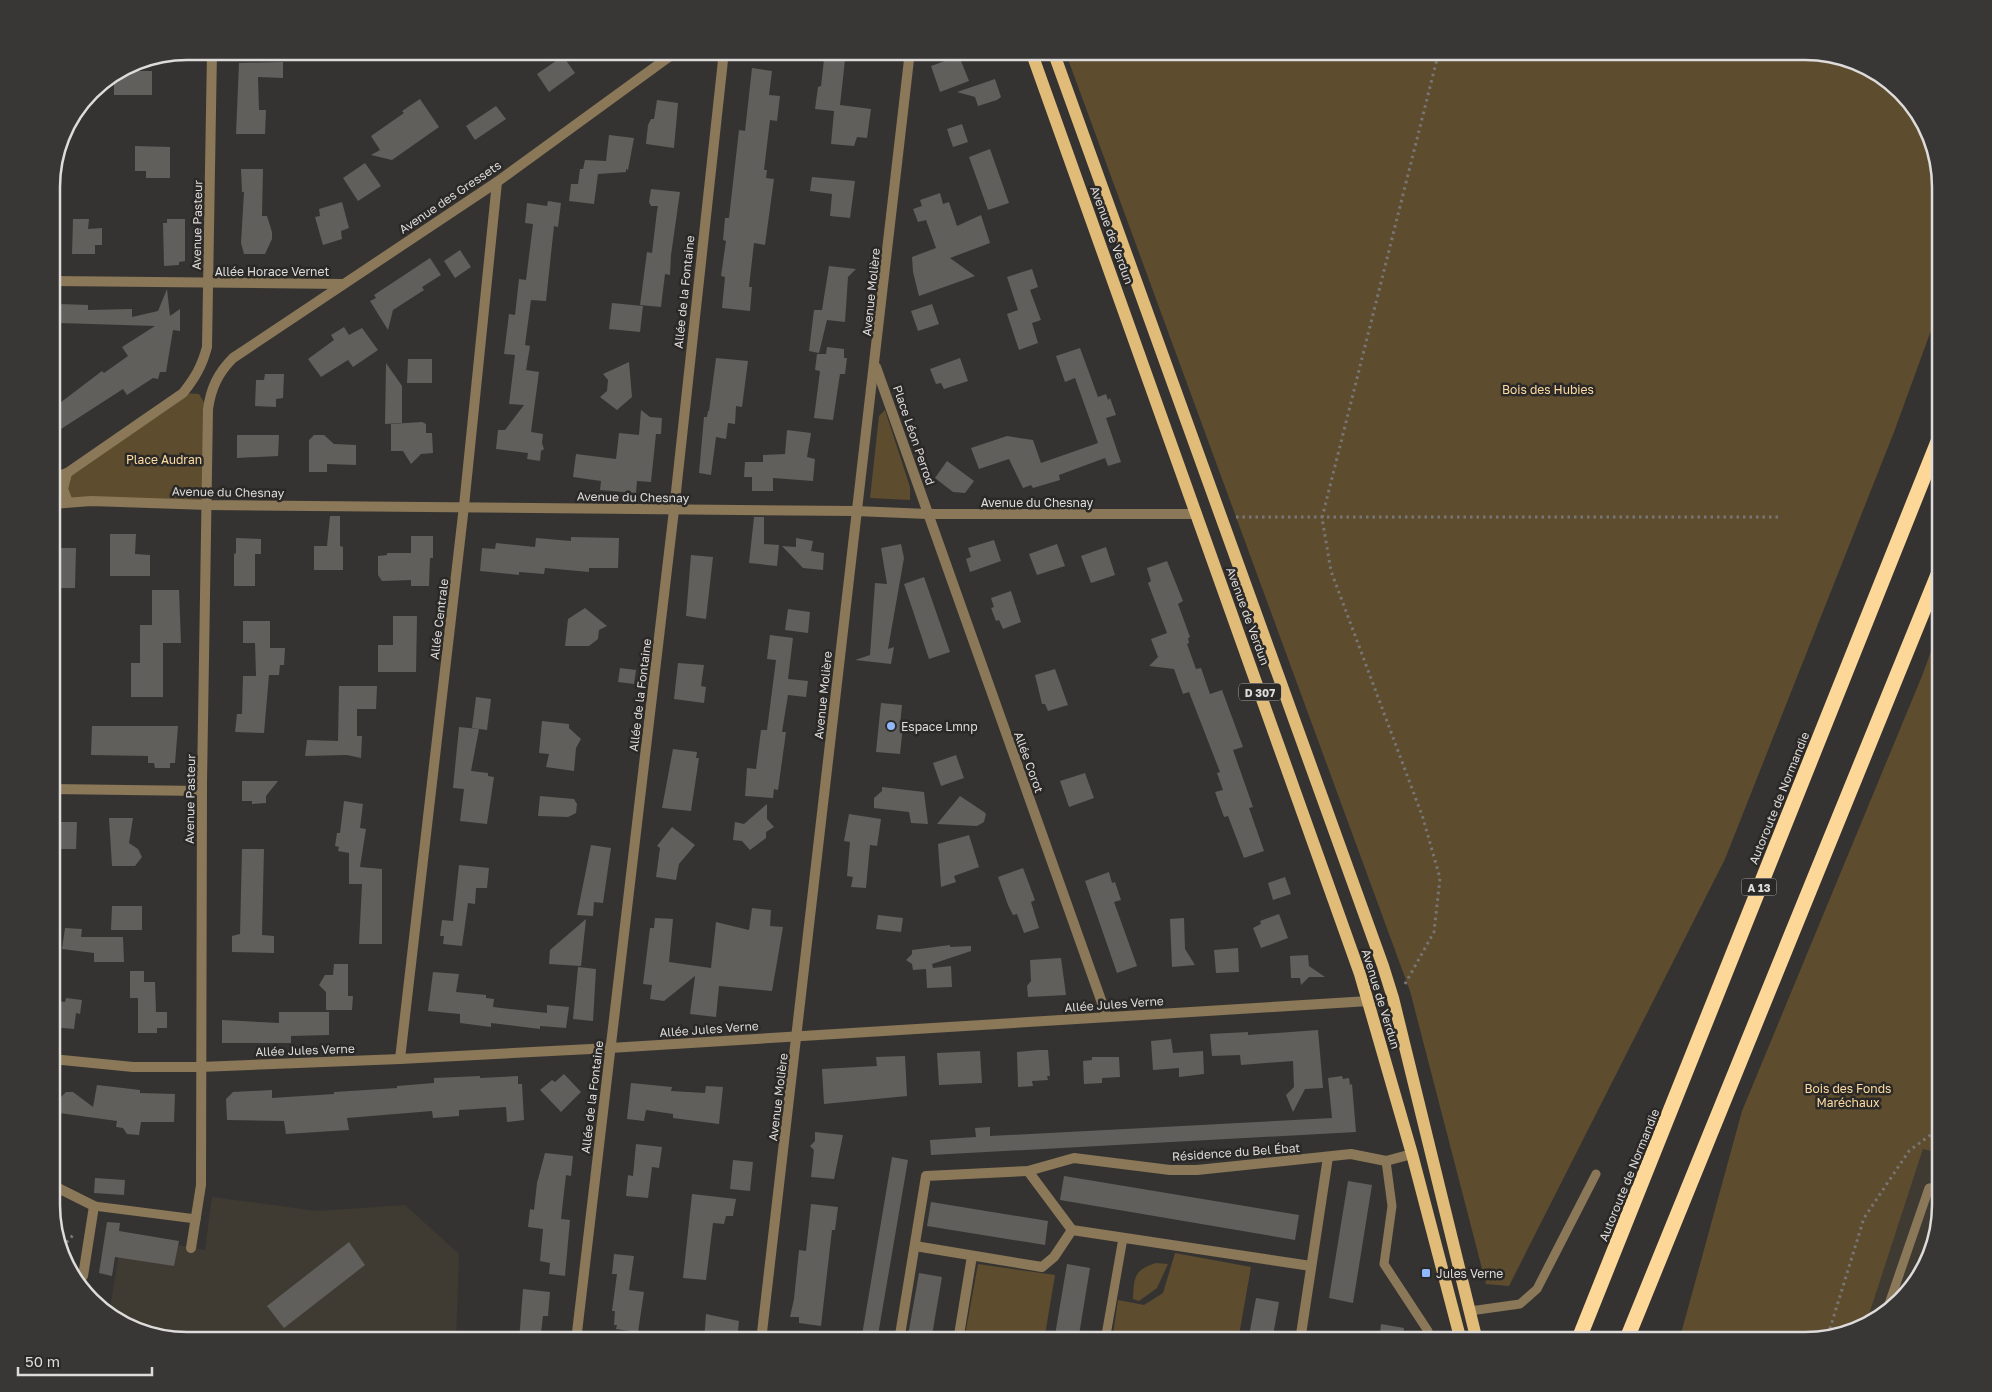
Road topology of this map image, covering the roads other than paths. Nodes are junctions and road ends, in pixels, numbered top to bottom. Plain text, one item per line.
1 (212, 60) edge
2 (665, 60) edge
3 (723, 60) edge
4 (909, 60) edge
5 (1034, 60) edge
6 (1056, 60) edge
7 (498, 182) junction
8 (60, 281) edge
9 (208, 284) junction
10 (342, 284) junction
11 (233, 358) joint
12 (875, 364) junction
13 (1932, 456) edge
14 (67, 472) junction
15 (60, 475) edge
16 (68, 502) junction
17 (60, 503) edge
18 (208, 505) junction
19 (464, 506) junction
20 (674, 510) junction
21 (856, 511) junction
22 (928, 514) junction
23 (1197, 514) junction
24 (1932, 589) edge
25 (60, 789) edge
26 (202, 791) junction
27 (1369, 1001) junction
28 (1107, 1017) junction
29 (798, 1035) junction
30 (610, 1048) junction
31 (400, 1058) junction
32 (60, 1061) edge
33 (200, 1067) junction
34 (1412, 1154) junction
35 (1328, 1157) junction
36 (1386, 1161) junction
37 (1028, 1171) junction
38 (1596, 1174) dead end
39 (1932, 1188) edge
40 (60, 1189) edge
41 (94, 1206) junction
42 (196, 1218) junction
43 (1072, 1230) junction
44 (1123, 1238) junction
45 (915, 1246) junction
46 (191, 1248) dead end
47 (972, 1256) junction
48 (1311, 1266) junction
49 (83, 1276) dead end
50 (1891, 1298) edge
51 (1470, 1311) junction
52 (577, 1332) edge
53 (762, 1332) edge
54 (901, 1332) edge
55 (959, 1332) edge
56 (1107, 1332) edge
57 (1301, 1332) edge
58 (1428, 1332) edge
59 (1459, 1332) edge
60 (1475, 1332) edge
61 (1582, 1332) edge
62 (1630, 1332) edge

1 - 9 street, Avenue Pasteur
2 - 7 street, Avenue des Gressets
3 - 20 street, Allée de la Fontaine
4 - 12 street, Avenue Molière
5 - 23 main road, Avenue de Verdun / D 307
6 - 51 main road, Avenue de Verdun / D 307
7 - 10 street, Avenue des Gressets
7 - 19 street, Allée Centrale
8 - 9 street, Allée Horace Vernet
9 - 10 street, Allée Horace Vernet
9 - 14 street, Avenue Pasteur
10 - 11 street, Avenue des Gressets
11 - 18 street, Avenue Pasteur
12 - 21 street, Avenue Molière
12 - 22 street, Place Léon Perrod
13 - 61 highway, Autoroute de Normandie / A 13
14 - 15 street
14 - 16 street
16 - 17 street, Avenue du Chesnay
16 - 18 street, Avenue du Chesnay
18 - 19 street, Avenue du Chesnay
18 - 26 street, Avenue Pasteur
19 - 20 street, Avenue du Chesnay
19 - 31 street, Allée Centrale
20 - 21 street, Avenue du Chesnay
20 - 30 street, Allée de la Fontaine
21 - 22 street, Avenue du Chesnay
21 - 29 street, Avenue Molière
22 - 23 street, Avenue du Chesnay
22 - 28 street, Allée Corot
23 - 27 main road, Avenue de Verdun / D 307
24 - 62 highway
25 - 26 street
26 - 33 street, Avenue Pasteur
27 - 28 street, Allée Jules Verne
27 - 34 main road, Avenue de Verdun / D 307
28 - 29 street, Allée Jules Verne
29 - 30 street, Allée Jules Verne
29 - 53 street, Avenue Molière
30 - 31 street, Allée Jules Verne
30 - 52 street, Allée de la Fontaine
31 - 33 street, Allée Jules Verne
32 - 33 street, Allée Jules Verne
33 - 42 street, Avenue Pasteur
34 - 36 street, Résidence du Bel Ébat
34 - 59 main road, Avenue de Verdun / D 307
35 - 36 street, Résidence du Bel Ébat
35 - 37 street, Résidence du Bel Ébat
35 - 48 street
36 - 58 lane
37 - 43 street
37 - 45 street, Résidence du Bel Ébat
38 - 51 lane
39 - 50 lane
40 - 41 street
41 - 42 lane
41 - 49 street
42 - 46 street, Avenue Pasteur
43 - 44 street
43 - 47 street
44 - 48 street
44 - 56 lane
45 - 47 street
45 - 54 street, Résidence du Bel Ébat
47 - 55 street
48 - 57 street
51 - 60 main road, Avenue de Verdun / D 307

